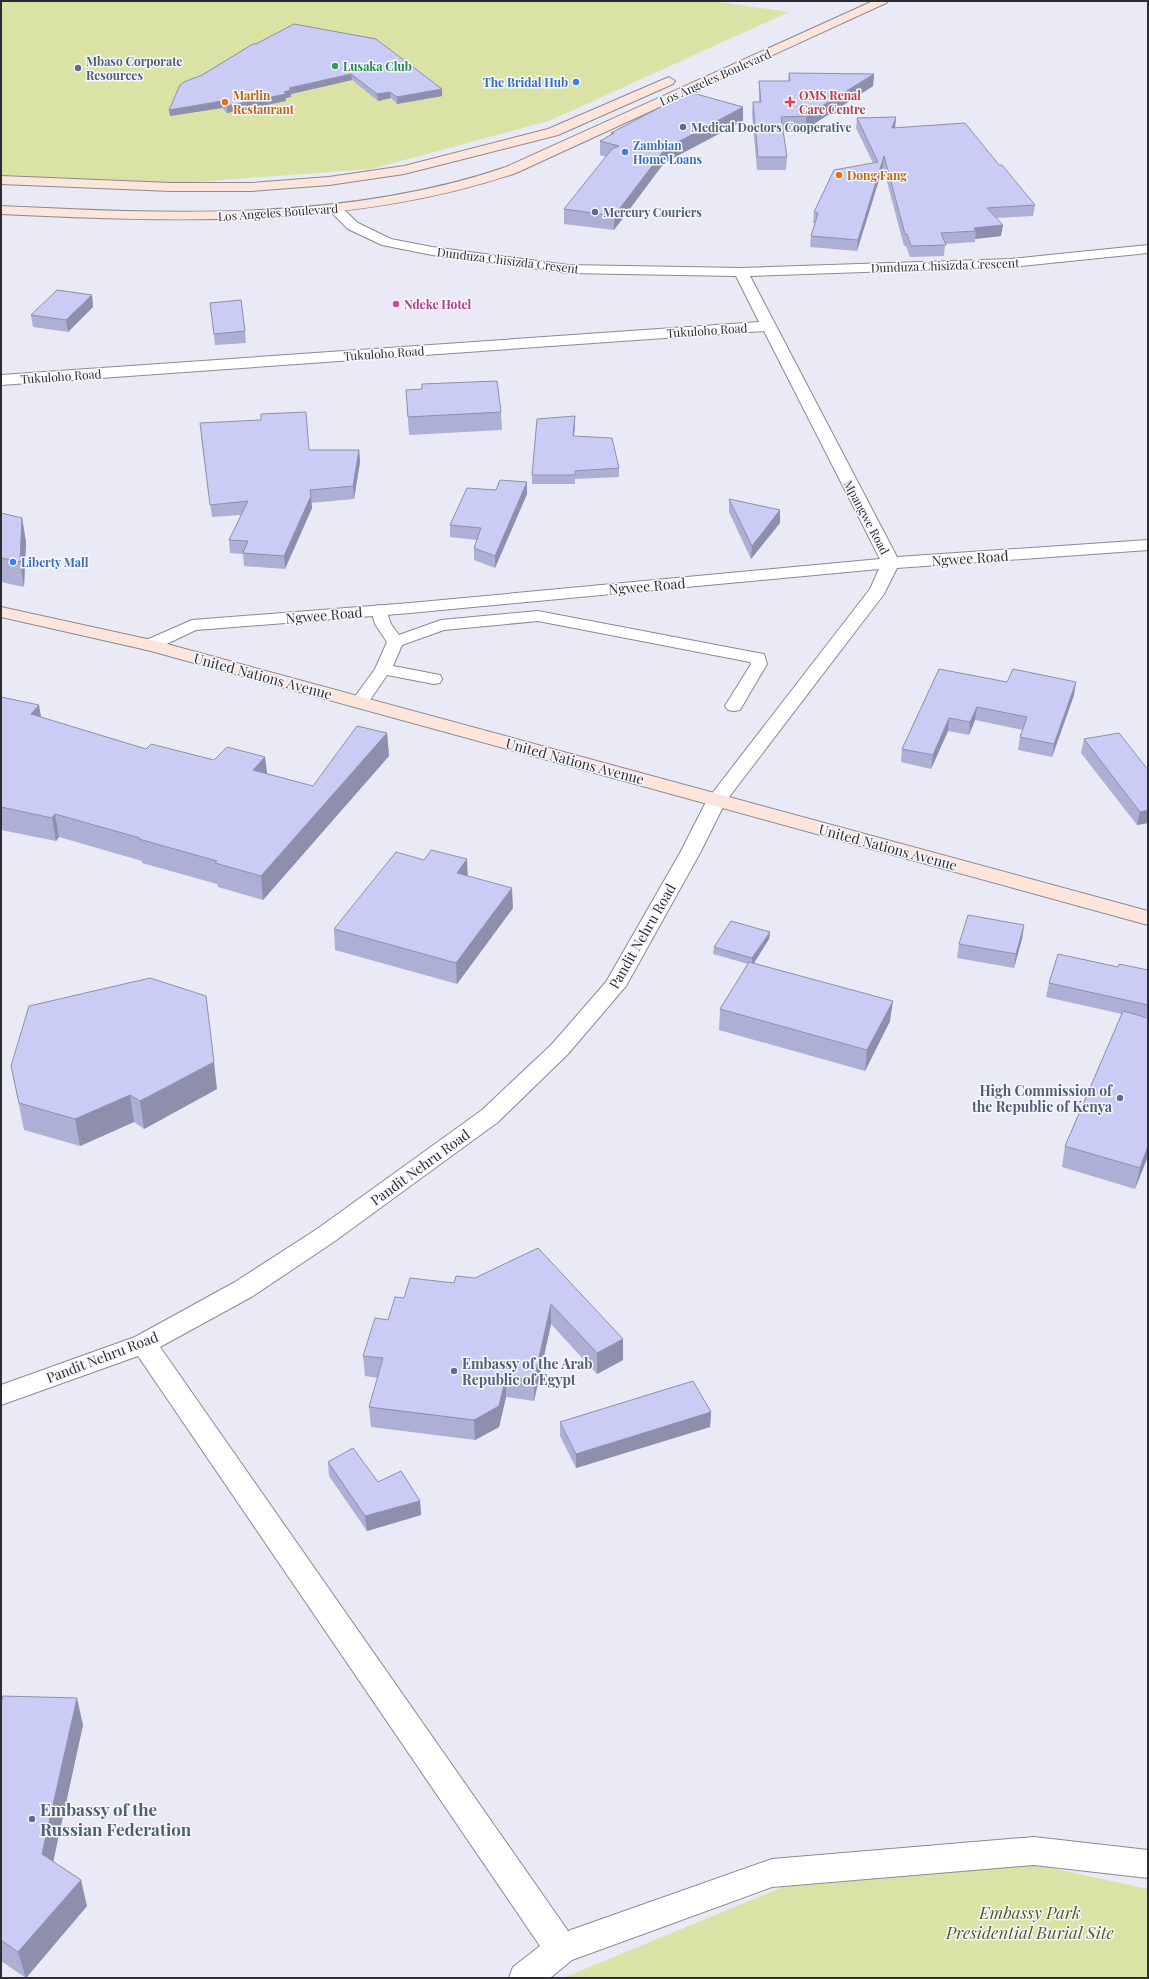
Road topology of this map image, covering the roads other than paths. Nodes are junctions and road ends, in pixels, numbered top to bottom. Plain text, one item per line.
1 (882, 1) edge
2 (677, 77) dead end
3 (528, 139) junction
4 (548, 153) junction
5 (1, 180) edge
6 (1, 189) edge
7 (1, 197) edge
8 (335, 209) junction
9 (1, 210) edge
10 (1148, 249) edge
11 (741, 272) junction
12 (768, 326) junction
13 (1, 380) edge
14 (1148, 545) edge
15 (891, 563) junction
16 (379, 610) junction
17 (1, 612) edge
18 (395, 642) junction
19 (150, 645) junction
20 (383, 669) junction
21 (434, 679) dead end
22 (360, 702) junction
23 (734, 706) dead end
24 (717, 800) junction
25 (1148, 918) edge
26 (144, 1344) junction
27 (1, 1395) edge
28 (1148, 1864) edge
29 (561, 1949) junction
30 (526, 1978) edge

1 - 4 main road, Los Angeles Boulevard
2 - 3 main road, Los Angeles Boulevard
3 - 5 main road, Los Angeles Boulevard
3 - 6 main road, Los Angeles Boulevard
4 - 7 main road, Los Angeles Boulevard
4 - 8 main road, Los Angeles Boulevard
8 - 9 main road, Los Angeles Boulevard
8 - 11 street, Dunduza Chisizda Cresent
10 - 11 street, Dunduza Chisizda Crescent
11 - 12 street, Mpangwe Road
12 - 13 street, Tukuloho Road
12 - 15 street, Mpangwe Road
14 - 15 street, Ngwee Road
15 - 16 street, Ngwee Road
15 - 24 street, Mpangwe Road
16 - 18 lane
16 - 19 street, Ngwee Road
17 - 19 main road, United Nations Avenue
18 - 20 lane
18 - 23 lane
19 - 22 main road, United Nations Avenue
20 - 21 lane
20 - 22 lane
22 - 24 main road, United Nations Avenue
24 - 25 main road, United Nations Avenue
24 - 26 street, Pandit Nehru Road
26 - 27 street, Pandit Nehru Road
26 - 29 street
28 - 29 street
29 - 30 street

